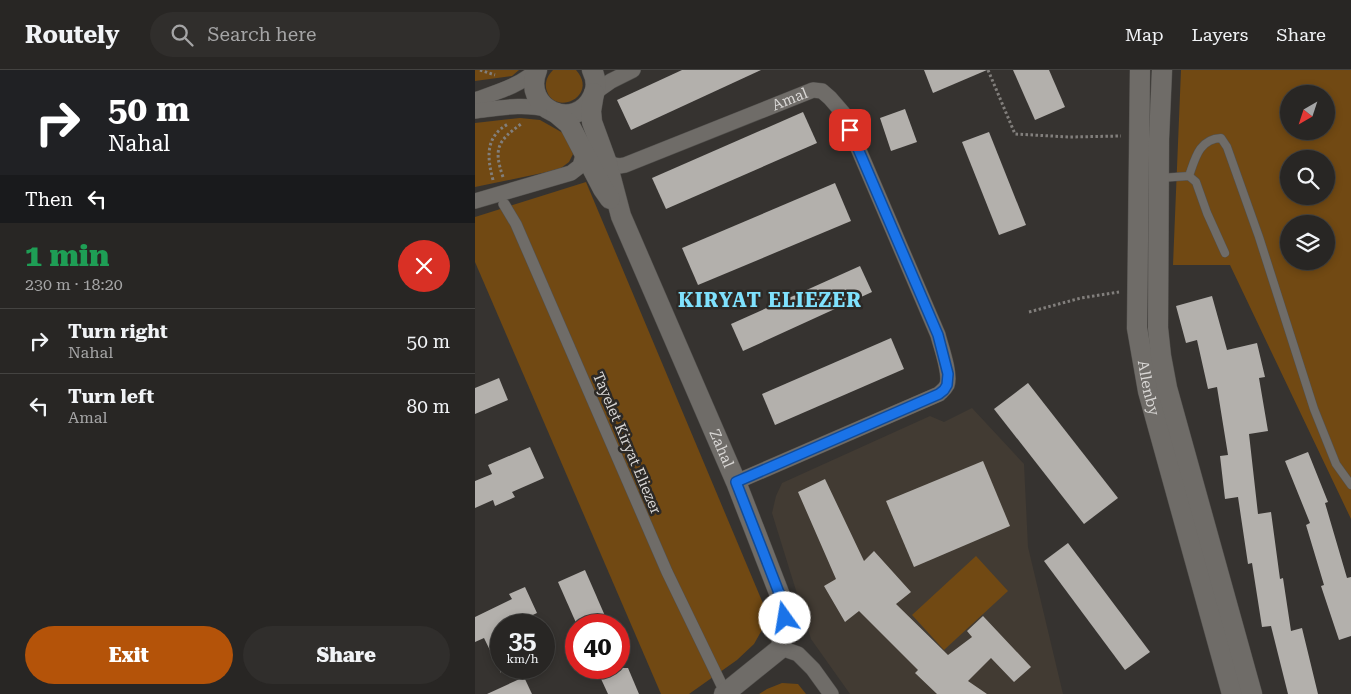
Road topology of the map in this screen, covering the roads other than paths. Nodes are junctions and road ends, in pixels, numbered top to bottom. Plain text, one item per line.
1 (537, 70) edge
2 (592, 70) edge
3 (633, 70) edge
4 (1140, 70) edge
5 (1162, 70) edge
6 (594, 93) junction
7 (475, 100) edge
8 (475, 111) edge
9 (552, 112) junction
10 (584, 152) junction
11 (607, 163) junction
12 (1189, 176) junction
13 (1159, 178) junction
14 (475, 201) edge
15 (504, 204) dead end
16 (621, 216) junction
17 (1225, 253) dead end
18 (736, 482) junction
19 (1351, 485) edge
20 (781, 648) junction
21 (725, 694) edge
22 (831, 694) edge
23 (1232, 694) edge
24 (1252, 694) edge

1 - 7 street
1 - 9 street, Zahal
2 - 6 street, Zahal
3 - 6 street
4 - 23 street, Allenby
5 - 13 street, Allenby
6 - 9 street
6 - 11 street, Zahal
8 - 9 street
9 - 10 street, Zahal
10 - 14 street
10 - 16 street, Zahal
11 - 16 street, Zahal
11 - 18 street, Amal
12 - 13 lane
12 - 17 lane
12 - 19 lane
13 - 24 street, Allenby
15 - 21 street, Tayelet Kiryat Eliezer
16 - 18 street, Zahal
18 - 20 street, Zahal
20 - 21 street
20 - 22 street

